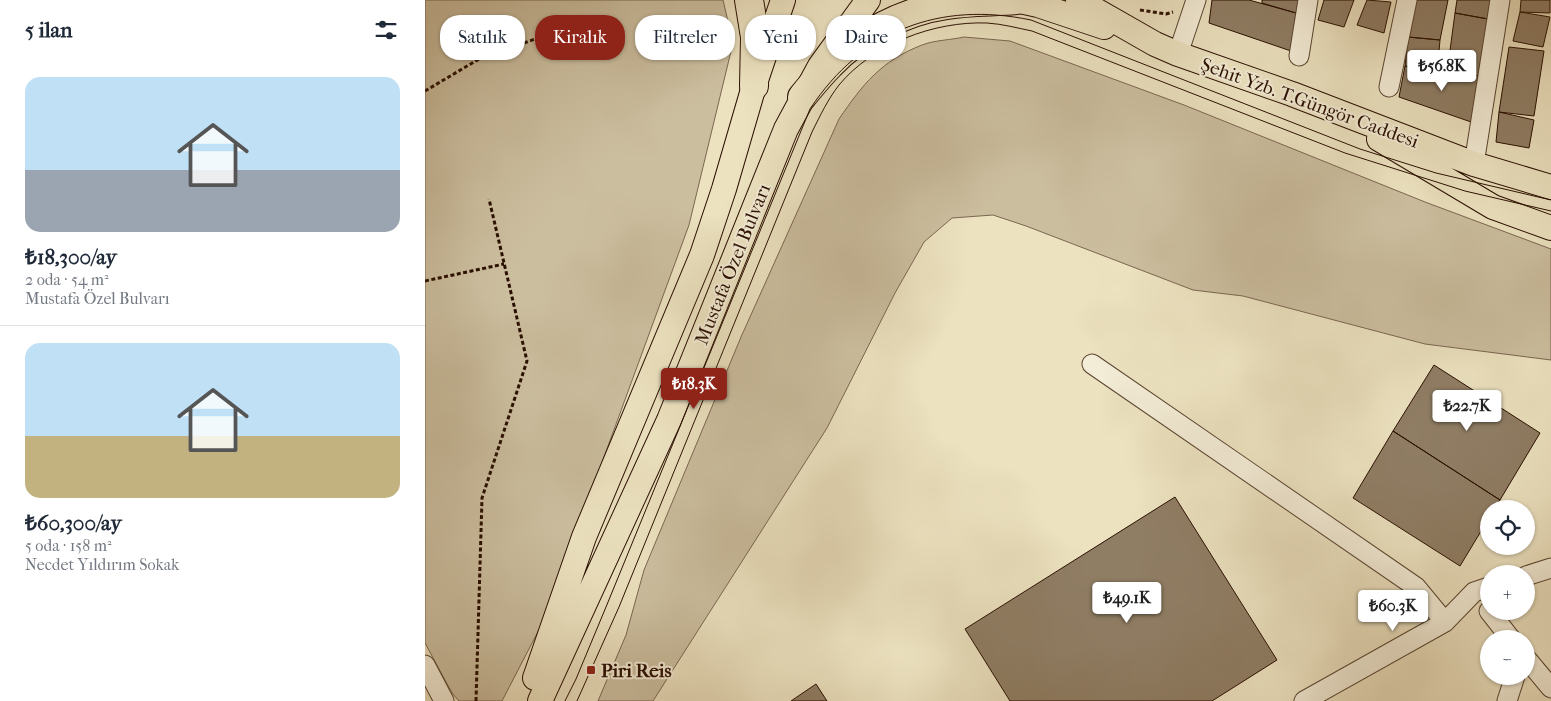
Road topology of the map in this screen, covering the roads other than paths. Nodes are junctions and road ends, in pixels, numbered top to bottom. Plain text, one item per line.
1 (749, 0) edge
2 (783, 0) edge
3 (868, 0) edge
4 (1016, 0) edge
5 (1078, 0) edge
6 (1308, 0) edge
7 (1407, 0) edge
8 (1500, 0) edge
9 (1194, 7) edge
10 (1155, 44) junction
11 (1178, 54) junction
12 (1299, 56) dead end
13 (754, 86) junction
14 (1389, 87) dead end
15 (802, 97) junction
16 (1326, 107) junction
17 (1474, 164) junction
18 (1551, 187) edge
19 (1551, 228) edge
20 (1091, 364) dead end
21 (1551, 568) edge
22 (1535, 573) edge
23 (1480, 591) edge
24 (1496, 620) edge
25 (1445, 622) junction
26 (1504, 630) edge
27 (425, 665) edge
28 (1535, 669) edge
29 (1512, 685) edge
30 (1551, 688) edge
31 (443, 701) edge
32 (527, 701) edge
33 (539, 701) edge
34 (1304, 701) edge
35 (1507, 701) edge

1 - 13 highway
2 - 13 main road
3 - 15 main road, Mustafa Özel Bulvarı
4 - 10 main road
4 - 15 highway
5 - 10 main road, Şehit Yzb. T.Güngör Caddesi
6 - 12 street
7 - 14 street
8 - 17 street
9 - 11 street
10 - 11 main road, Şehit Yzb. T.Güngör Caddesi
11 - 16 main road, Şehit Yzb. T.Güngör Caddesi
13 - 32 main road
15 - 33 main road, Mustafa Özel Bulvarı
16 - 17 main road, Şehit Yzb. T.Güngör Caddesi
16 - 19 main road
17 - 18 main road, Şehit Yzb. T.Güngör Caddesi
20 - 25 street
21 - 22 street
23 - 25 street
24 - 26 street
25 - 34 street
27 - 31 street
28 - 30 street
29 - 35 street

